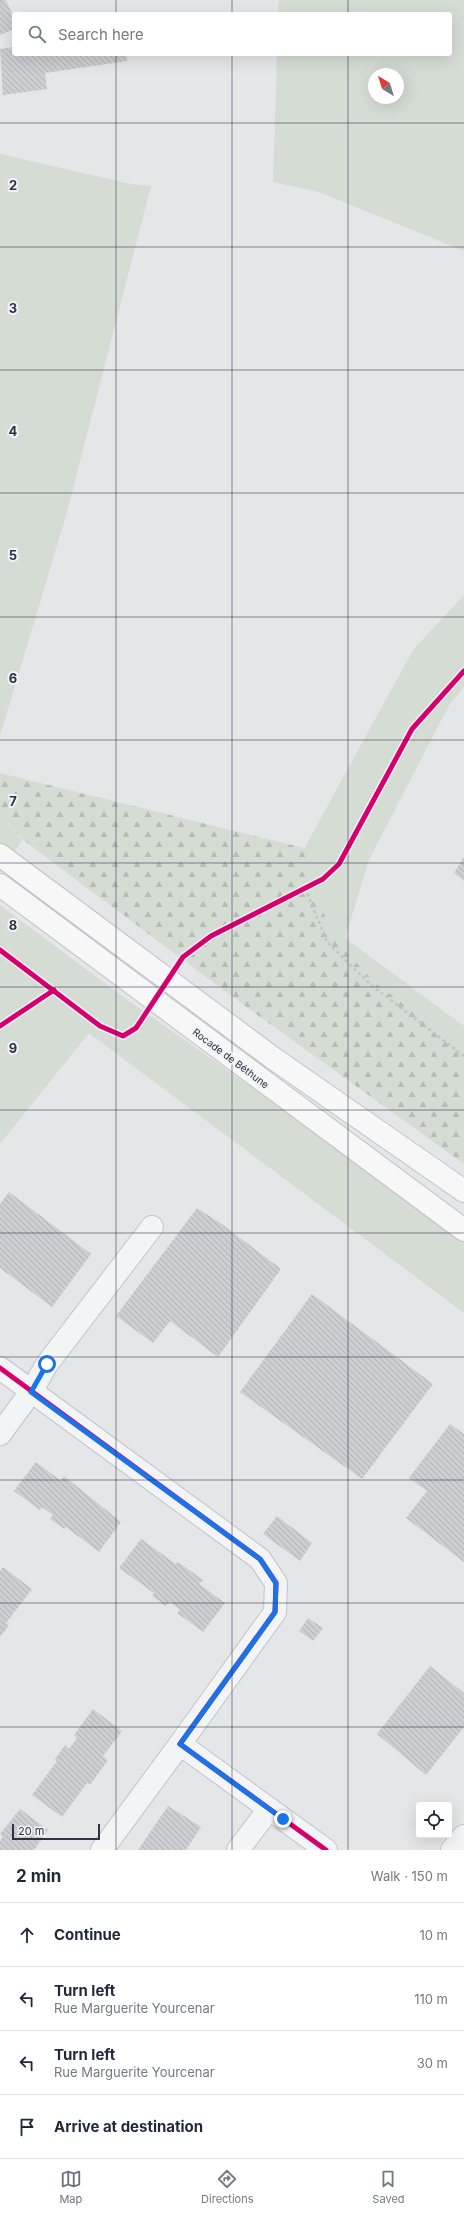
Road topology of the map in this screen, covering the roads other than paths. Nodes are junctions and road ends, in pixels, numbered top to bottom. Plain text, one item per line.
1 (0, 855) edge
2 (0, 885) edge
3 (464, 1191) edge
4 (152, 1227) dead end
5 (464, 1230) edge
6 (0, 1368) edge
7 (31, 1392) junction
8 (0, 1434) edge
9 (180, 1744) junction
10 (269, 1809) junction
11 (464, 1836) edge
12 (102, 1850) edge
13 (238, 1850) edge
14 (326, 1850) edge
15 (452, 1850) edge

1 - 3 main road
2 - 5 main road, Rocade de Béthune
4 - 7 street
6 - 7 street
7 - 8 street
7 - 9 street
9 - 10 street
9 - 12 street
10 - 13 street
10 - 14 street
11 - 15 street

